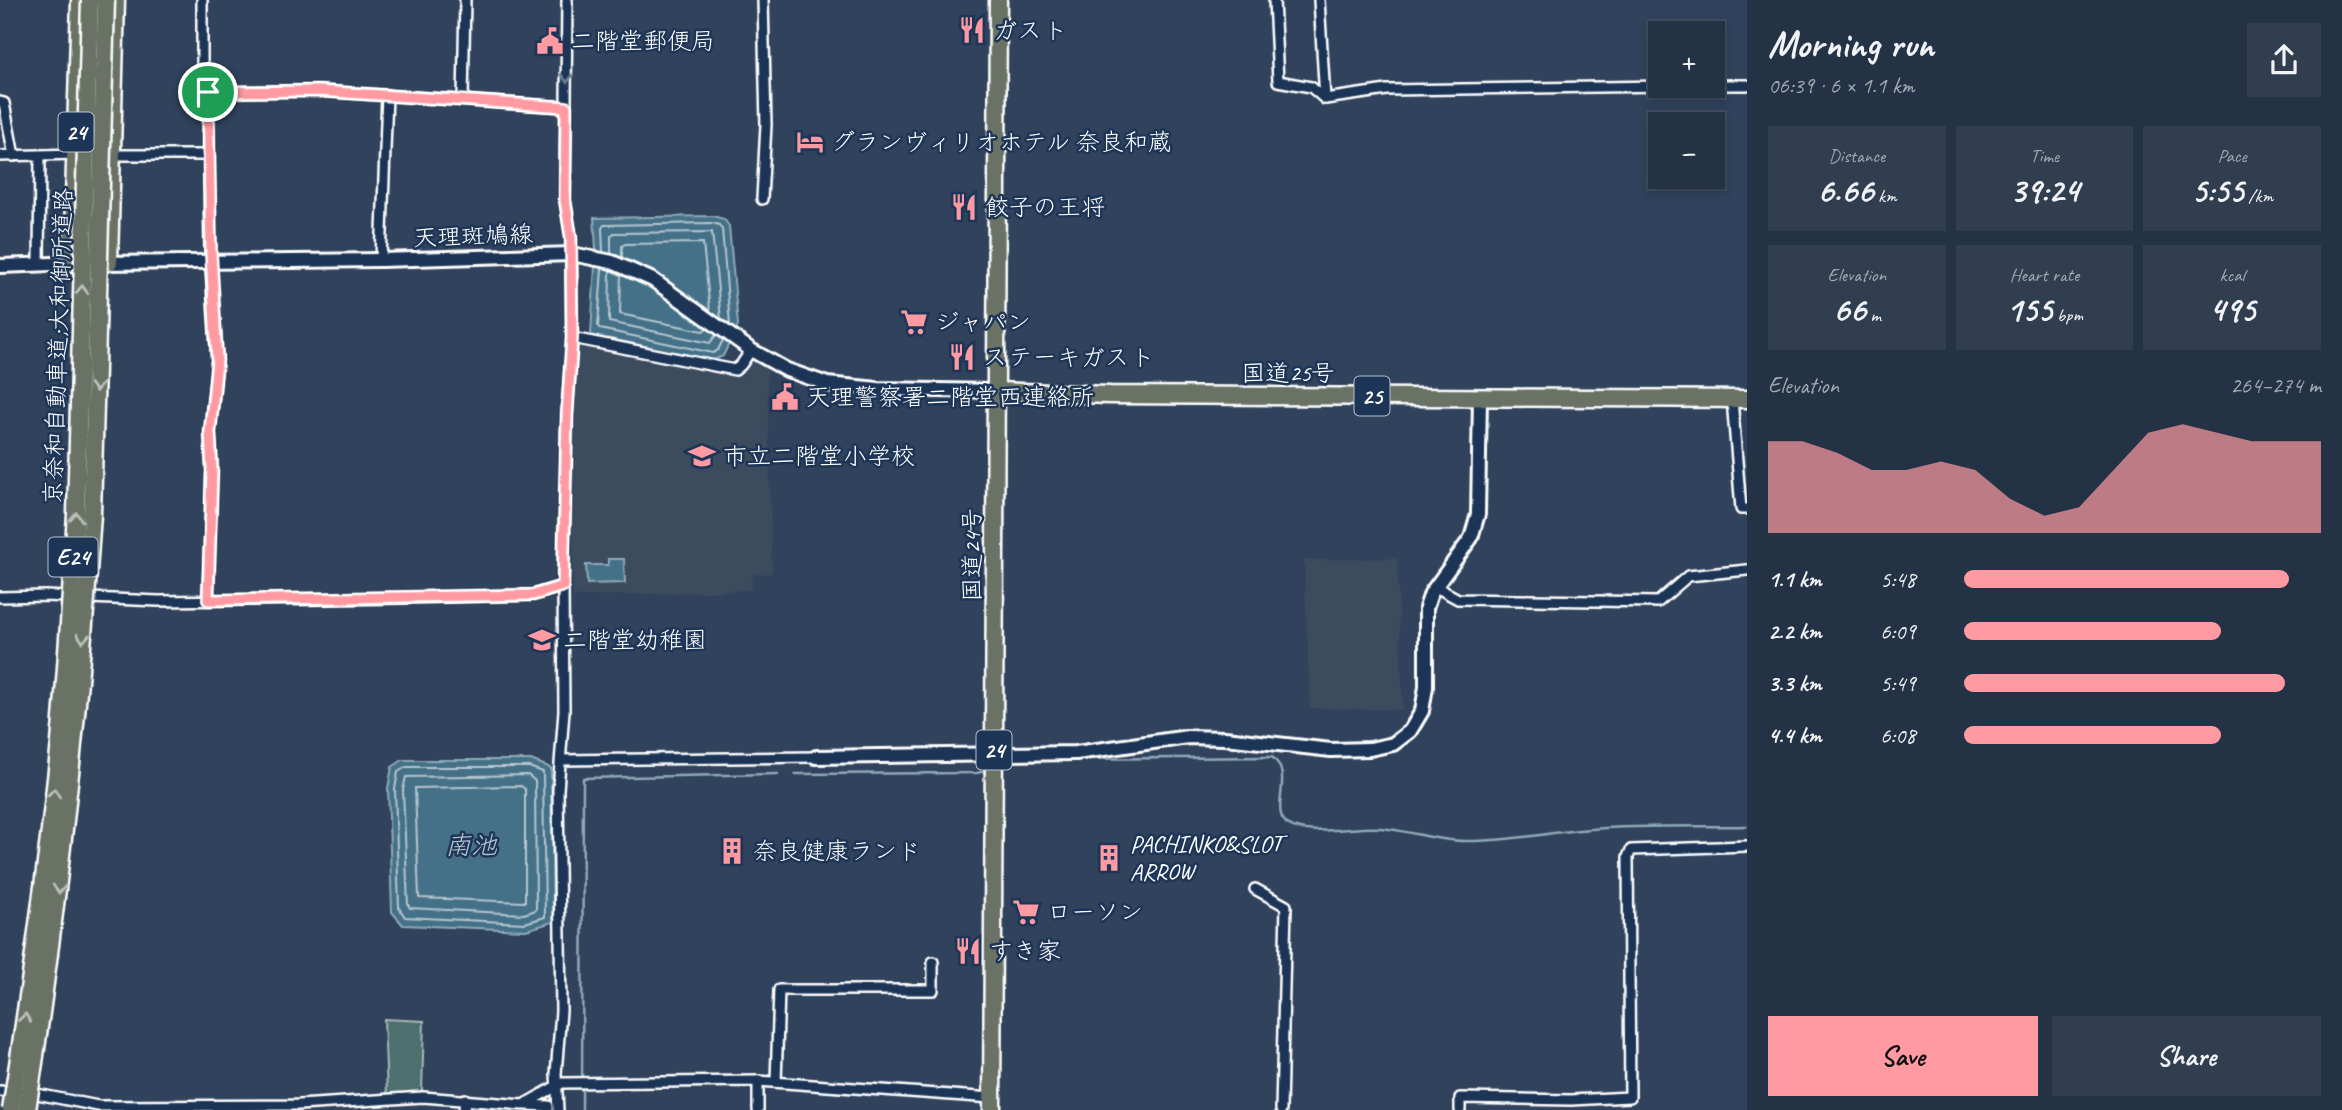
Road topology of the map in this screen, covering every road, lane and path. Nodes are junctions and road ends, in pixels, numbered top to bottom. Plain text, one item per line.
1 (80, 0) edge
2 (90, 0) edge
3 (106, 0) edge
4 (116, 0) edge
5 (202, 0) edge
6 (465, 0) edge
7 (567, 0) edge
8 (764, 0) edge
9 (998, 0) edge
10 (1274, 0) edge
11 (1319, 0) edge
12 (1725, 85) edge
13 (1747, 85) edge
14 (1648, 86) edge
15 (208, 92) junction
16 (387, 95) junction
17 (463, 99) junction
18 (1325, 99) junction
19 (0, 102) edge
20 (566, 107) junction
21 (75, 154) junction
22 (112, 155) junction
23 (209, 155) junction
24 (0, 156) edge
25 (13, 156) junction
26 (40, 156) junction
27 (762, 199) dead end
28 (572, 254) junction
29 (381, 260) junction
30 (211, 261) junction
31 (109, 262) junction
32 (39, 264) junction
33 (72, 264) junction
34 (0, 266) edge
35 (572, 338) junction
36 (745, 346) junction
37 (996, 391) junction
38 (1480, 397) junction
39 (1740, 399) edge
40 (1747, 509) edge
41 (1747, 570) edge
42 (563, 586) junction
43 (1436, 587) junction
44 (0, 597) edge
45 (208, 600) junction
46 (994, 755) junction
47 (816, 757) joint
48 (561, 760) junction
49 (1747, 846) edge
50 (1255, 889) dead end
51 (933, 962) dead end
52 (758, 1081) junction
53 (776, 1082) junction
54 (552, 1087) junction
55 (0, 1091) edge
56 (465, 1099) junction
57 (992, 1104) edge
58 (384, 1106) edge
59 (191, 1107) edge
60 (299, 1107) edge
61 (332, 1107) edge
62 (517, 1107) edge
63 (98, 1108) edge
64 (551, 1109) edge
65 (11, 1110) edge
66 (27, 1110) edge
67 (464, 1110) edge
68 (758, 1110) edge
69 (1281, 1110) edge
70 (1460, 1110) edge

1 - 21 highway, 24
65 -> 2 highway, 京奈和自動車道;大和御所道路 / E24, bridge
3 -> 66 highway, 京奈和自動車道;大和御所道路 / E24, bridge
4 - 22 highway, 24
5 - 15 street
6 - 17 street
7 -> 20 street
8 - 27 street
9 - 37 highway, 国道24号 / 24
10 - 18 street
11 - 18 street
12 - 13 street
14 - 18 street
15 - 16 street
15 - 23 street
16 - 17 street
16 - 29 street
17 - 20 street
19 - 25 street
20 - 28 street
21 - 22 street
21 - 26 street
21 - 33 highway, 24
22 - 23 street
22 - 31 highway, 24
23 - 30 street
24 - 25 street
25 - 26 street
26 - 32 street
28 - 29 main road, 天理斑鳩線
28 - 35 street
28 - 36 main road, 天理斑鳩線
29 - 30 main road, 天理斑鳩線
30 - 31 main road, 天理斑鳩線
30 - 45 street
31 - 33 main road, 天理斑鳩線
32 - 33 main road, 天理斑鳩線
32 - 34 main road, 天理斑鳩線
35 - 36 street
35 - 42 street
36 - 37 main road, 天理斑鳩線
37 - 38 highway, 国道25号 / 25
37 - 46 highway, 国道24号 / 24
38 - 39 highway, 国道25号 / 25
38 - 43 main road
39 - 40 street
41 - 43 street
42 - 45 street
42 - 48 street
43 - 46 main road
44 - 45 street
46 - 47 main road
46 - 57 highway, 国道24号 / 24
47 - 48 street
48 - 54 street
49 - 70 street
50 - 69 street
51 - 53 street
52 - 53 street
52 - 54 street
52 - 68 street
53 - 57 street
54 - 62 street
54 - 64 street
55 - 63 street
56 - 58 street
56 - 62 street
56 - 67 street
58 - 61 street
59 - 60 street
59 - 63 street
60 - 61 street
62 - 64 street

